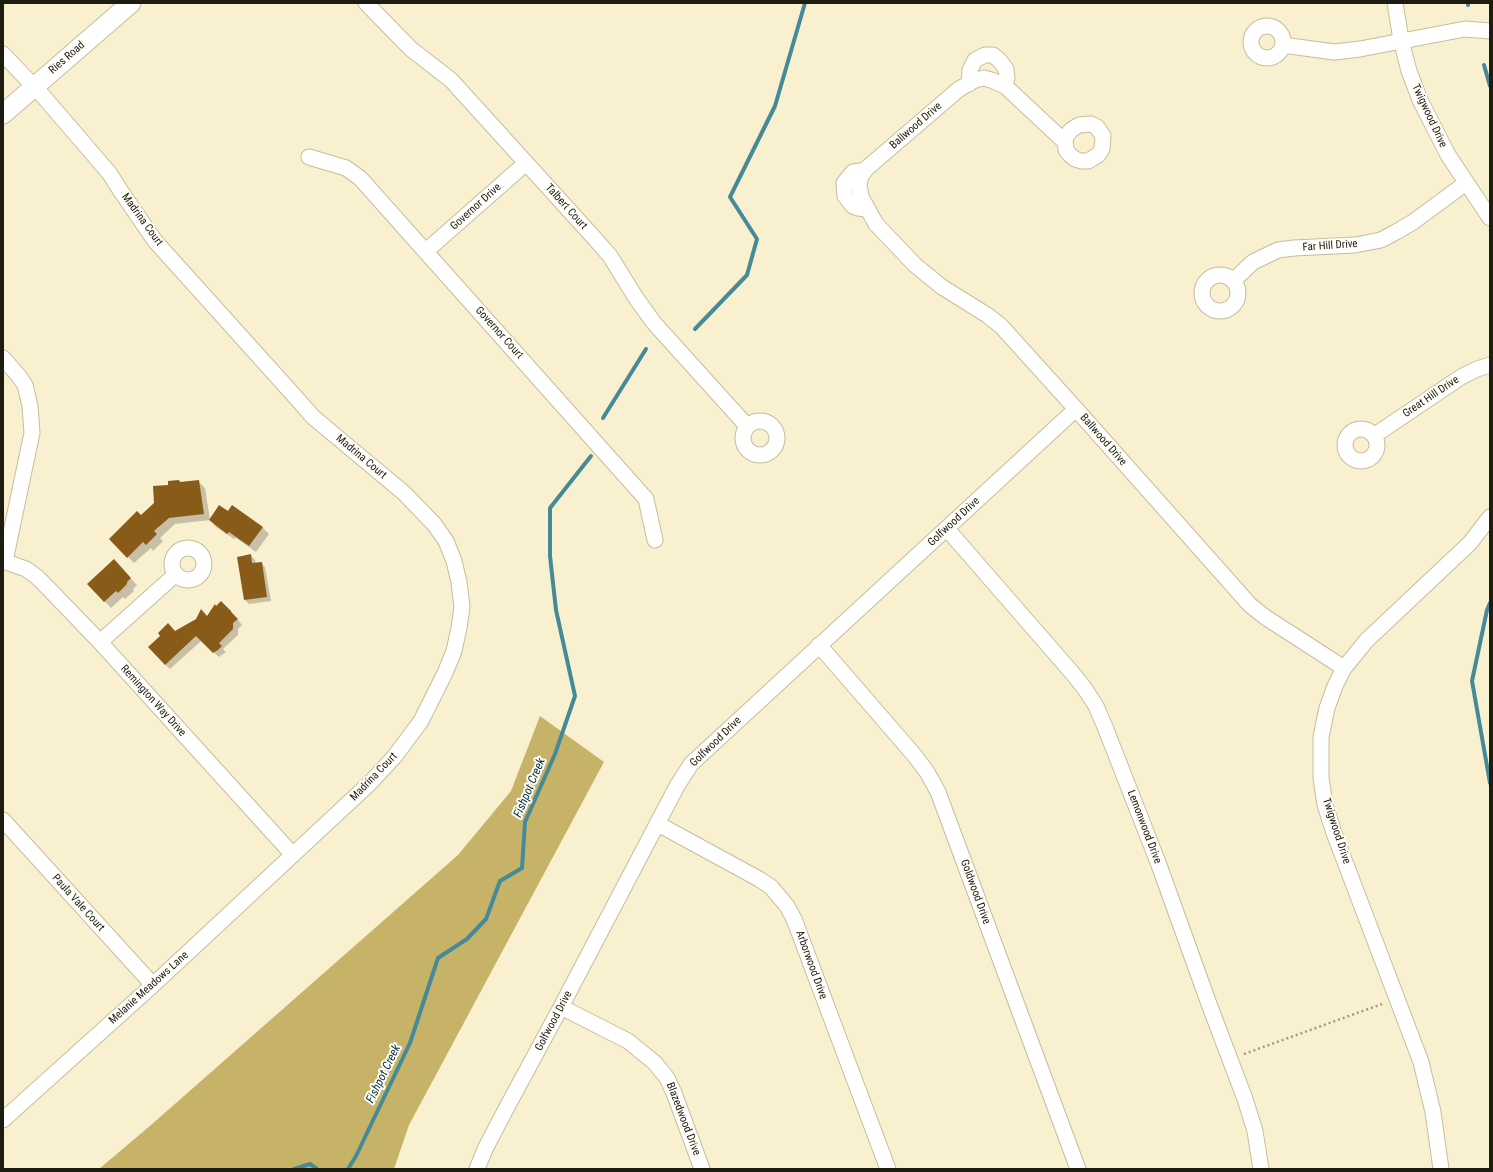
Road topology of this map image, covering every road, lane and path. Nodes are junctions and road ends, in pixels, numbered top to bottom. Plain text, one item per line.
1 (131, 3) edge
2 (366, 3) edge
3 (1395, 3) edge
4 (1490, 31) edge
5 (1401, 40) junction
6 (1283, 45) dead end
7 (3, 54) edge
8 (969, 84) junction
9 (34, 86) junction
10 (1005, 86) junction
11 (3, 114) edge
12 (1064, 142) dead end
13 (309, 157) dead end
14 (526, 163) junction
15 (1466, 182) junction
16 (1490, 218) edge
17 (426, 251) junction
18 (1234, 280) dead end
19 (3, 358) edge
20 (1490, 365) edge
21 (1076, 409) junction
22 (747, 426) dead end
23 (1375, 435) dead end
24 (1490, 517) edge
25 (947, 529) junction
26 (655, 540) dead end
27 (4, 561) edge
28 (176, 574) dead end
29 (100, 642) junction
30 (819, 645) junction
31 (1344, 668) junction
32 (3, 820) edge
33 (658, 824) junction
34 (293, 854) junction
35 (153, 985) junction
36 (1382, 1004) dead end
37 (561, 1007) junction
38 (1244, 1054) dead end
39 (3, 1120) edge
40 (477, 1169) edge
41 (702, 1169) edge
42 (888, 1169) edge
43 (1078, 1169) edge
44 (1261, 1169) edge
45 (1441, 1169) edge

1 - 9 street, Ries Road
2 - 14 street, Talbert Court
3 - 5 street, Twigwood Drive
4 - 5 street
5 - 6 street
5 - 15 street, Twigwood Drive
7 - 9 street, Madrina Court
8 - 10 street, Ballwood Drive
8 - 10 street
8 - 21 street, Ballwood Drive
9 - 11 street, Ries Road
9 - 34 street, Madrina Court
10 - 12 street, Ballwood Drive
13 - 17 street, Governor Court
14 - 17 street, Governor Drive
14 - 22 street, Talbert Court
15 - 16 street, Twigwood Drive
15 - 18 street, Far Hill Drive
17 - 26 street, Governor Court
19 - 27 street
20 - 23 street, Great Hill Drive
21 - 25 street, Golfwood Drive
21 - 31 street, Ballwood Drive
24 - 31 street, Twigwood Drive
25 - 30 street, Golfwood Drive
25 - 44 street, Lemonwood Drive
27 - 29 street, Remington Way Drive
28 - 29 street
29 - 34 street, Remington Way Drive
30 - 33 street, Golfwood Drive
30 - 43 street, Goldwood Drive
31 - 45 street, Twigwood Drive
32 - 35 street, Paula Vale Court
33 - 37 street, Golfwood Drive
33 - 42 street, Arborwood Drive
34 - 35 street, Melanie Meadows Lane
35 - 39 street, Melanie Meadows Lane
36 - 38 path
37 - 40 street, Golfwood Drive
37 - 41 street, Blazedwood Drive

